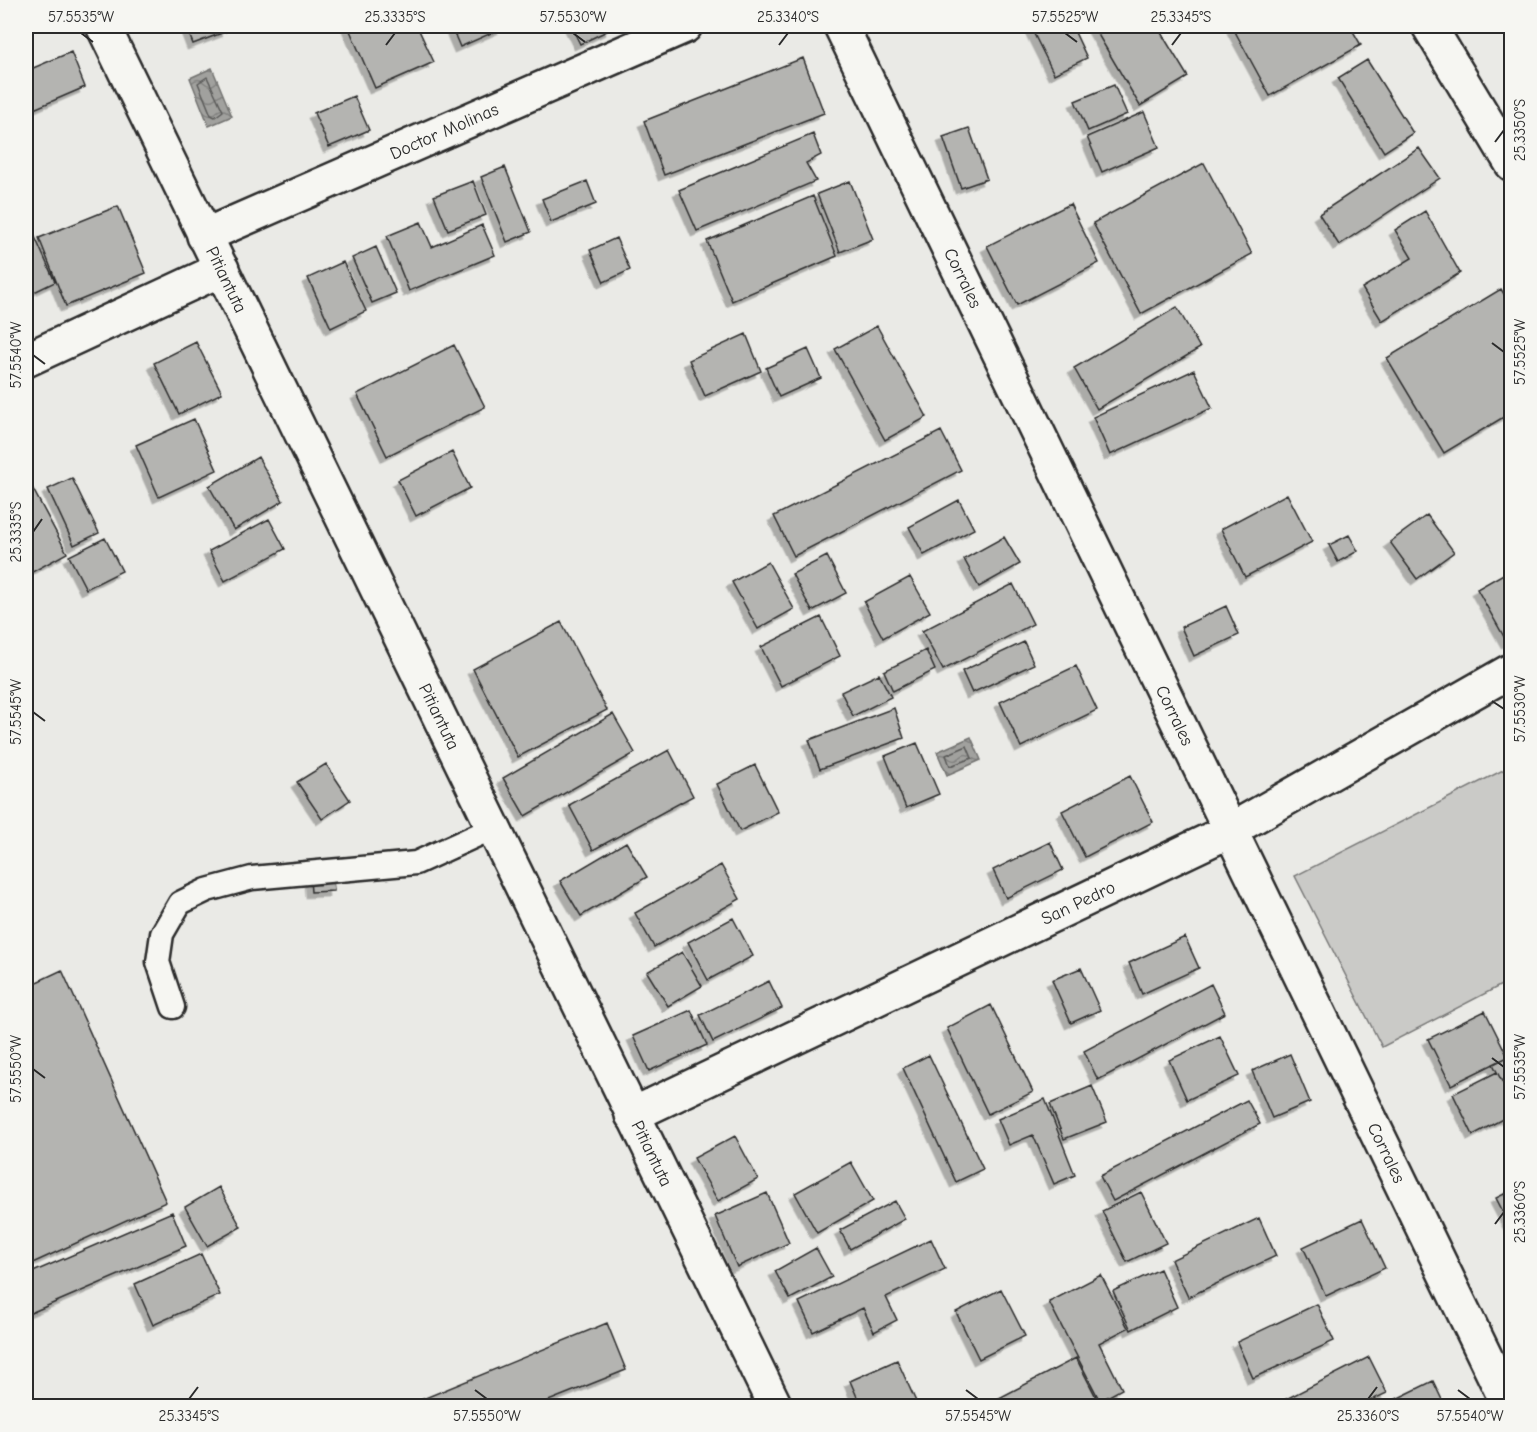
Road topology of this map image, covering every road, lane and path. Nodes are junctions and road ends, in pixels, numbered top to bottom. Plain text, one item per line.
1 (103, 26) edge
2 (685, 26) edge
3 (841, 26) edge
4 (1429, 26) edge
5 (1512, 164) edge
6 (204, 236) junction
7 (222, 269) junction
8 (26, 360) edge
9 (1512, 670) edge
10 (494, 828) junction
11 (1229, 831) junction
12 (173, 1007) dead end
13 (632, 1115) junction
14 (775, 1407) edge
15 (1509, 1407) edge

1 - 6 street, Pitiantuta
2 - 6 street, Doctor Molinas
3 - 11 street, Corrales
4 - 5 street
6 - 7 street, Pitiantuta
7 - 8 street
7 - 10 street, Pitiantuta
9 - 11 street, San Pedro
10 - 12 lane
10 - 13 street, Pitiantuta
11 - 13 street, San Pedro
11 - 15 street, Corrales
13 - 14 street, Pitiantuta

